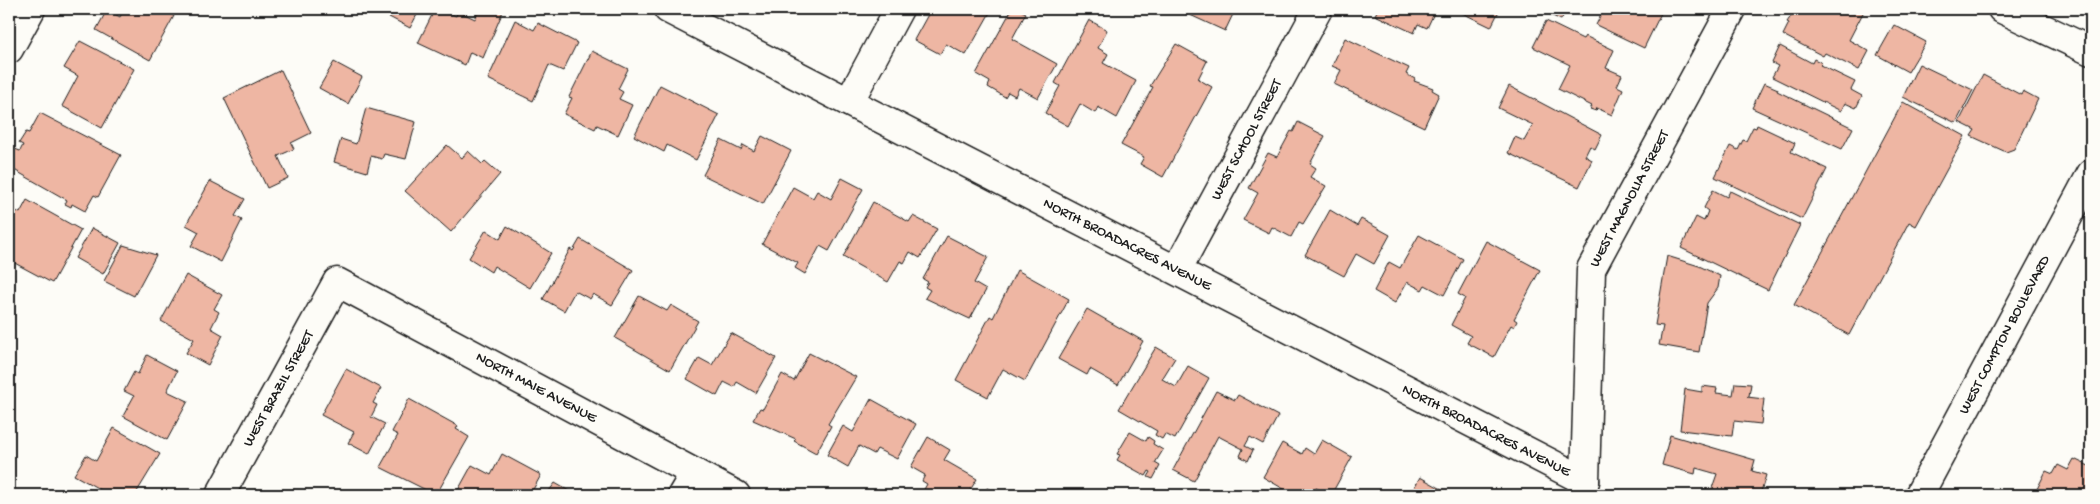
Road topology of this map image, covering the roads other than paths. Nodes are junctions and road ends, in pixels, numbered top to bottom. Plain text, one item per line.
1 (31, 9) edge
2 (668, 9) edge
3 (899, 9) edge
4 (1318, 9) edge
5 (1732, 9) edge
6 (2002, 9) edge
7 (9, 49) edge
8 (2091, 51) edge
9 (850, 102) junction
10 (2091, 174) edge
11 (1177, 270) junction
12 (337, 282) joint
13 (689, 484) edge
14 (1582, 488) edge
15 (220, 495) edge
16 (736, 495) edge
17 (1919, 495) edge

1 - 7 street
2 - 9 street, NORTH BROADACRES AVENUE
3 - 9 street
4 - 11 street, WEST SCHOOL STREET
5 - 14 street, WEST MAGNOLIA STREET
6 - 8 street
9 - 11 street, NORTH BROADACRES AVENUE
10 - 17 street, WEST COMPTON BOULEVARD
11 - 14 street, NORTH BROADACRES AVENUE
12 - 13 street, NORTH MAIE AVENUE
12 - 15 street, WEST BRAZIL STREET
13 - 16 street, NORTH MAIE AVENUE

